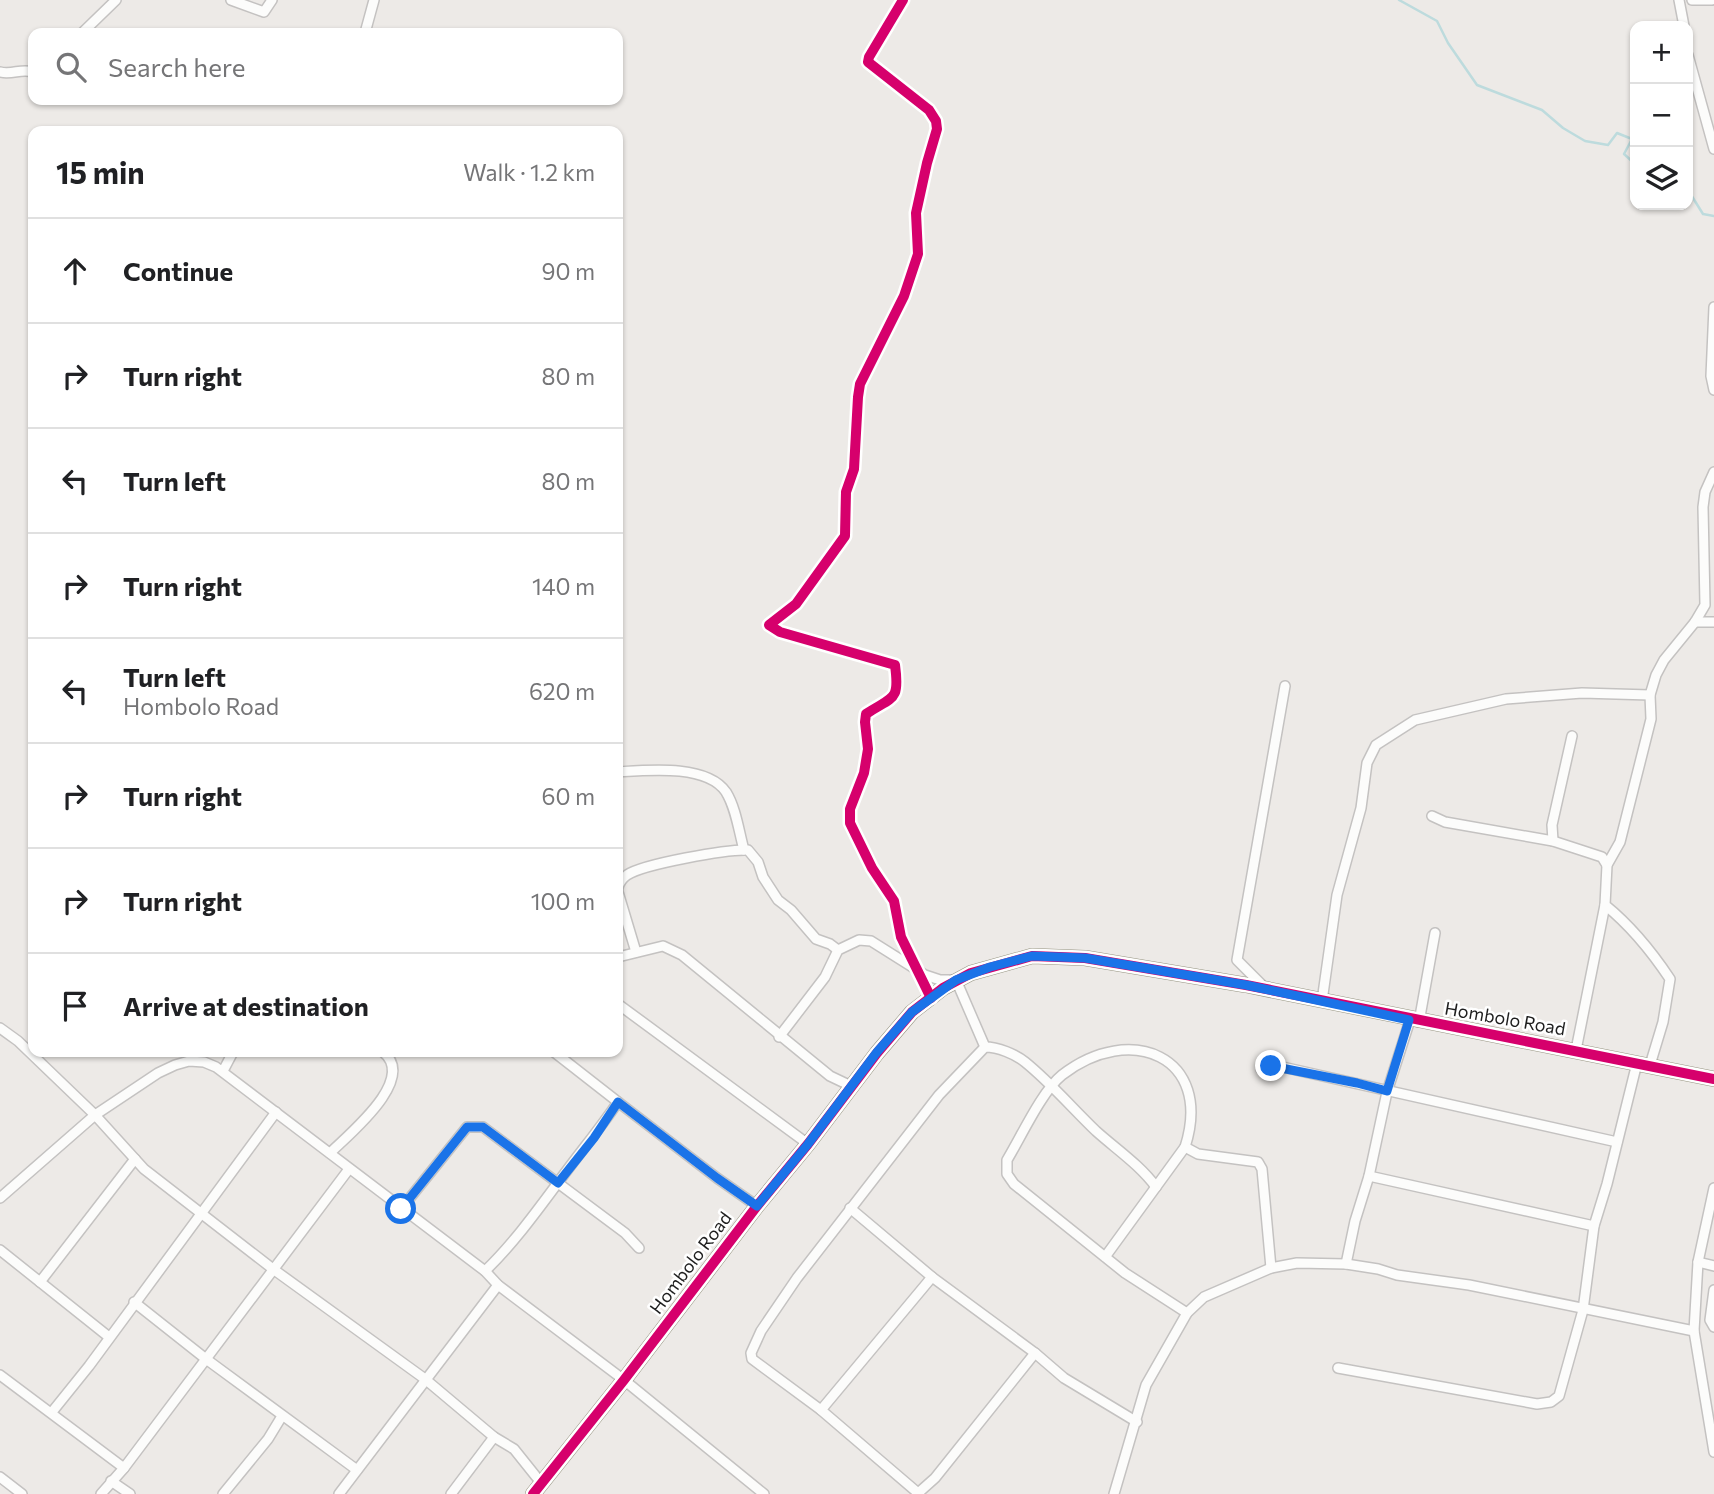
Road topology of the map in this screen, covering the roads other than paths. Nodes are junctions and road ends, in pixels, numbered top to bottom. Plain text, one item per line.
1 (116, 0) edge
2 (231, 0) edge
3 (272, 0) edge
4 (374, 0) edge
5 (903, 0) edge
6 (1679, 0) edge
7 (1692, 0) edge
8 (1712, 0) edge
9 (1683, 21) edge
10 (87, 28) edge
11 (366, 28) edge
12 (28, 70) edge
13 (0, 72) edge
14 (1693, 73) edge
15 (1714, 149) edge
16 (1714, 307) edge
17 (1714, 390) edge
18 (1714, 472) edge
19 (1695, 622) junction
20 (1714, 622) edge
21 (1285, 686) dead end
22 (1650, 695) junction
23 (1572, 736) dead end
24 (623, 772) edge
25 (1432, 816) dead end
26 (1553, 841) junction
27 (744, 850) junction
28 (1607, 865) junction
29 (623, 879) edge
30 (1605, 905) junction
31 (623, 907) edge
32 (1436, 933) dead end
33 (838, 950) junction
34 (636, 952) junction
35 (623, 956) edge
36 (915, 969) junction
37 (956, 980) junction
38 (1266, 989) junction
39 (931, 998) junction
40 (1322, 1001) junction
41 (623, 1008) edge
42 (1414, 1021) junction
43 (0, 1028) edge
44 (779, 1037) junction
45 (985, 1047) junction
46 (1576, 1050) junction
47 (28, 1051) edge
48 (35, 1057) edge
49 (230, 1057) edge
50 (388, 1057) edge
51 (560, 1057) edge
52 (1644, 1064) junction
53 (1261, 1069) dead end
54 (223, 1072) junction
55 (1714, 1079) edge
56 (1052, 1085) junction
57 (850, 1086) junction
58 (1387, 1091) junction
59 (618, 1102) junction
60 (276, 1112) junction
61 (95, 1115) junction
62 (1617, 1142) junction
63 (808, 1144) junction
64 (1185, 1147) junction
65 (330, 1153) junction
66 (135, 1159) junction
67 (349, 1169) junction
68 (1369, 1177) junction
69 (558, 1183) junction
70 (1156, 1187) junction
71 (1714, 1188) edge
72 (0, 1198) edge
73 (757, 1206) junction
74 (850, 1208) junction
75 (401, 1209) junction
76 (202, 1213) junction
77 (1594, 1226) junction
78 (639, 1248) dead end
79 (0, 1250) edge
80 (1105, 1257) junction
81 (1698, 1262) junction
82 (1346, 1264) junction
83 (1714, 1266) edge
84 (1271, 1268) junction
85 (273, 1269) junction
86 (485, 1271) junction
87 (932, 1277) junction
88 (40, 1282) junction
89 (498, 1285) junction
90 (1714, 1290) edge
91 (134, 1302) junction
92 (1583, 1310) junction
93 (1187, 1313) junction
94 (1714, 1327) edge
95 (1694, 1331) junction
96 (110, 1337) junction
97 (1035, 1353) junction
98 (206, 1359) junction
99 (1338, 1368) dead end
100 (0, 1375) edge
101 (425, 1379) junction
102 (624, 1380) junction
103 (821, 1410) junction
104 (52, 1412) junction
105 (282, 1416) junction
106 (1136, 1422) junction
107 (494, 1437) junction
108 (1714, 1452) edge
109 (124, 1468) junction
110 (357, 1470) junction
111 (0, 1477) edge
112 (111, 1481) junction
113 (538, 1489) edge
114 (753, 1491) edge
115 (22, 1494) edge
116 (101, 1494) edge
117 (130, 1494) edge
118 (223, 1494) edge
119 (338, 1494) edge
120 (451, 1494) edge
121 (764, 1494) edge
122 (918, 1494) edge
123 (1114, 1494) edge

1 - 10 street
2 - 3 street
4 - 11 street
5 - 36 street
6 - 9 street
7 - 8 street
12 - 13 street
14 - 15 street
16 - 17 street
18 - 19 street
19 - 20 street
19 - 22 street
21 - 38 street
22 - 28 street
22 - 40 street
23 - 26 street
24 - 27 street
25 - 26 street
26 - 28 street
27 - 29 street
27 - 33 street
28 - 30 street
30 - 46 street
30 - 52 street
31 - 34 street
32 - 42 street
33 - 36 street
33 - 44 street
34 - 35 street
34 - 44 street
36 - 37 street
36 - 39 street
37 - 38 street, Hombolo Road
37 - 39 street, Hombolo Road
37 - 45 street
38 - 40 street, Hombolo Road
39 - 57 street, Hombolo Road
40 - 42 street, Hombolo Road
41 - 63 street
42 - 46 street, Hombolo Road
42 - 58 street
43 - 47 street
44 - 57 street
45 - 56 street
45 - 74 street
46 - 52 street, Hombolo Road
48 - 61 street
49 - 54 street
50 - 65 street
51 - 59 street
52 - 55 street, Hombolo Road
52 - 62 street
53 - 58 street
54 - 60 street
54 - 61 street
56 - 64 street
56 - 70 street
56 - 80 street
57 - 63 street, Hombolo Road
58 - 62 street
58 - 68 street
59 - 69 street
59 - 73 street
60 - 65 street
60 - 76 street
61 - 66 street
61 - 72 street
62 - 77 street
63 - 73 street, Hombolo Road
64 - 70 street
64 - 84 street
65 - 67 street
66 - 76 street
66 - 88 street
67 - 75 street
67 - 85 street
68 - 77 street
68 - 82 street
69 - 75 street
69 - 78 street
69 - 86 street
70 - 80 street
71 - 81 street
73 - 102 street, Hombolo Road
74 - 87 street
74 - 103 street
75 - 86 street
76 - 85 street
76 - 91 street
77 - 92 street
79 - 88 street
80 - 93 street
81 - 83 street
81 - 95 street
82 - 84 street
82 - 92 street
84 - 93 street
85 - 98 street
85 - 101 street
86 - 89 street
87 - 97 street
87 - 103 street
88 - 96 street
89 - 101 street
89 - 102 street
90 - 94 street
91 - 96 street
91 - 98 street
92 - 95 street
92 - 99 street
93 - 106 street
95 - 108 street
96 - 104 street
97 - 106 street
97 - 122 street
98 - 105 street
98 - 109 street
100 - 104 street
101 - 107 street
101 - 110 street
102 - 113 street, Hombolo Road
102 - 114 street
103 - 122 street
104 - 109 street
105 - 110 street
105 - 118 street
106 - 123 street
107 - 113 street
107 - 120 street
109 - 112 street
110 - 119 street
111 - 115 street
112 - 116 street
112 - 117 street
114 - 121 street

